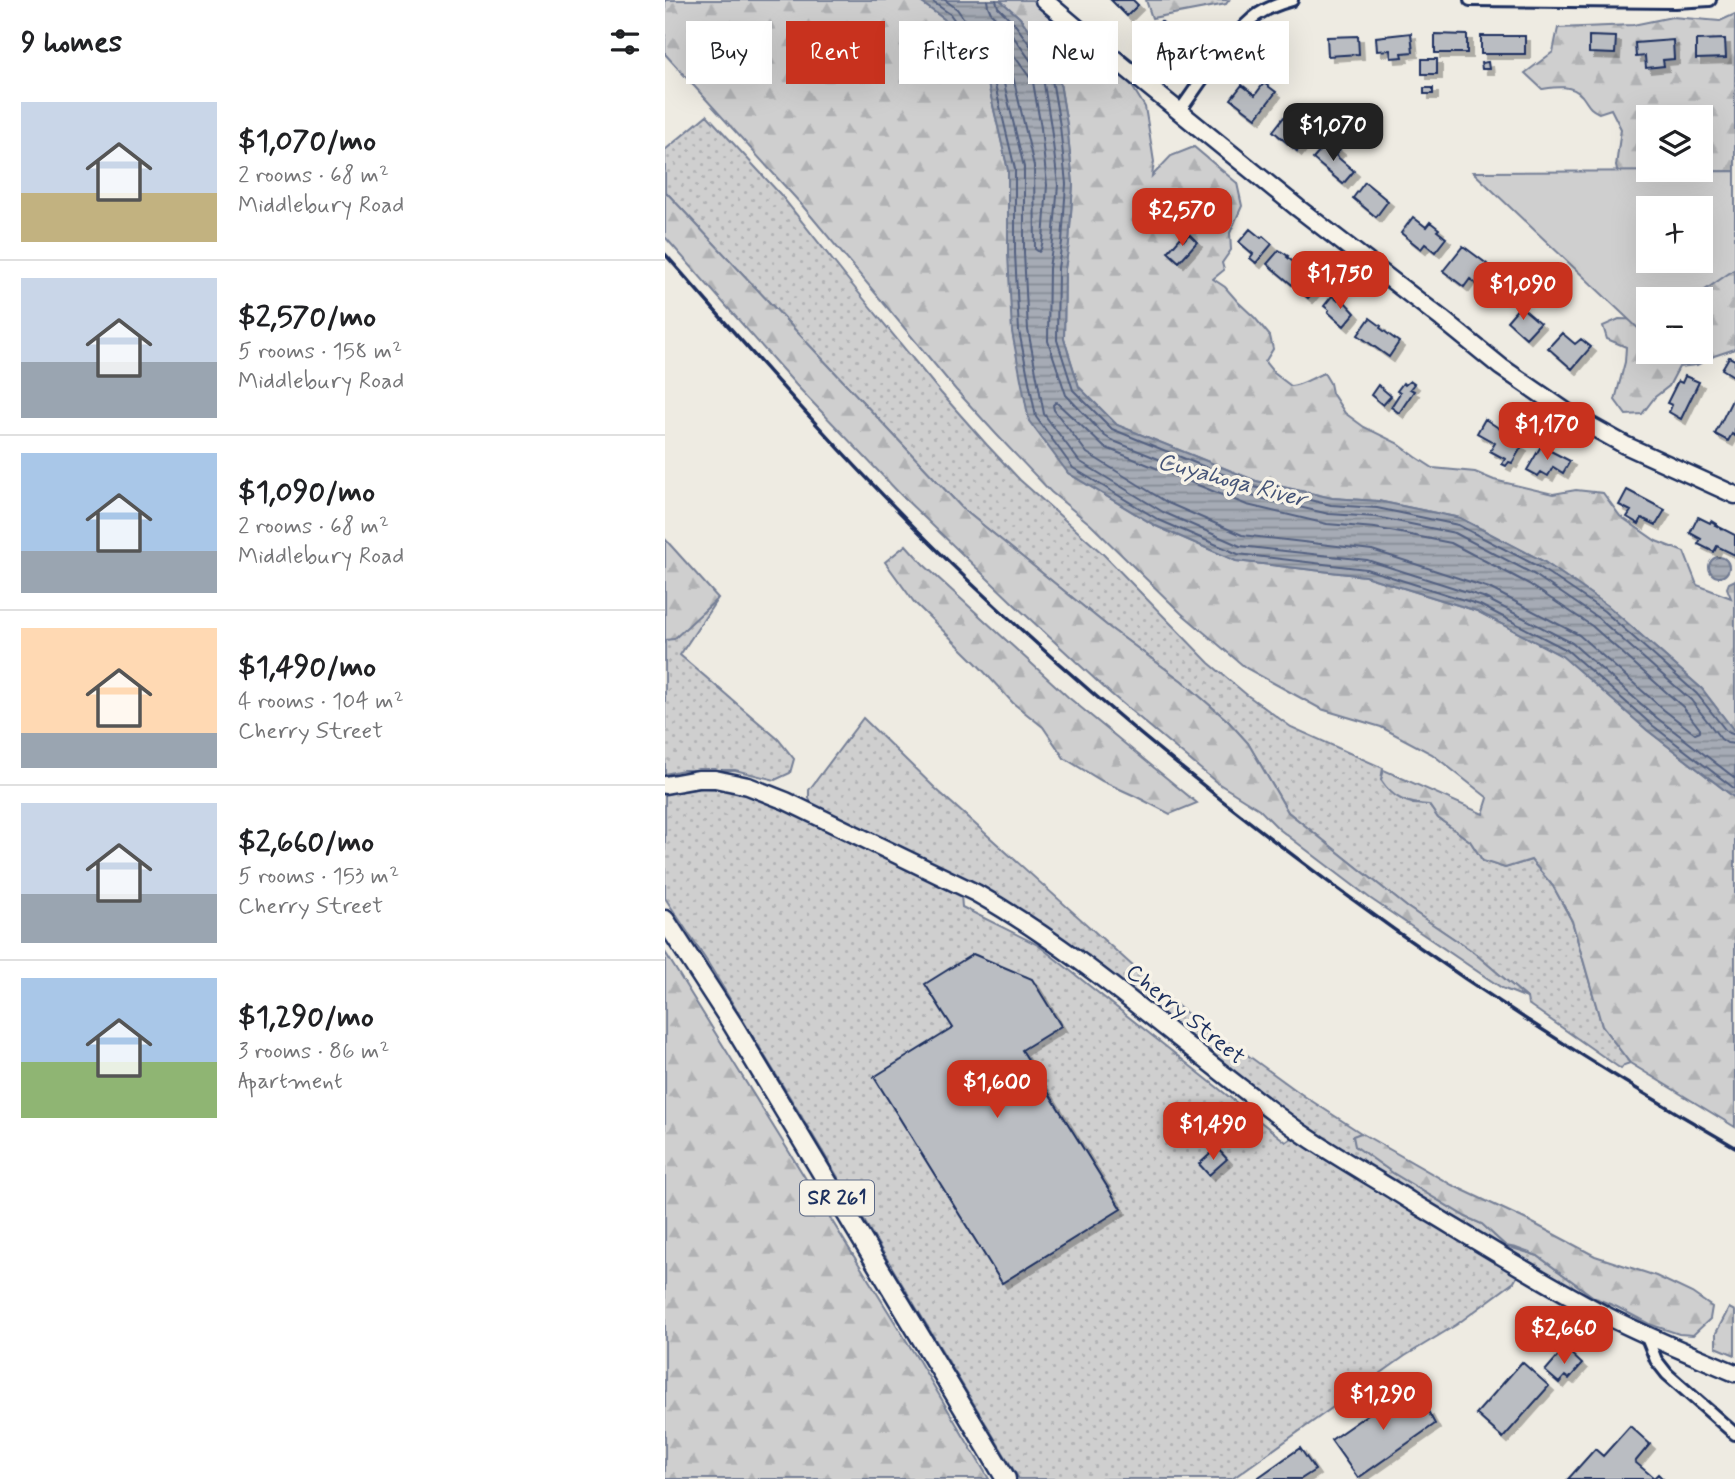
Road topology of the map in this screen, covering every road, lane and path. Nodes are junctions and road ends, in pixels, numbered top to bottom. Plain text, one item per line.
1 (1044, 0) edge
2 (1292, 0) edge
3 (1471, 0) edge
4 (1710, 0) edge
5 (1179, 112) junction
6 (1735, 495) edge
7 (665, 785) edge
8 (665, 920) edge
9 (1646, 1335) junction
10 (1735, 1373) edge
11 (1735, 1434) edge
12 (1006, 1479) edge

1 - 5 street
2 - 5 street
3 - 4 street
5 - 6 street
7 - 9 street, Cherry Street
8 - 12 main road, SR 261
9 - 10 street, Cherry Street
9 - 11 street

